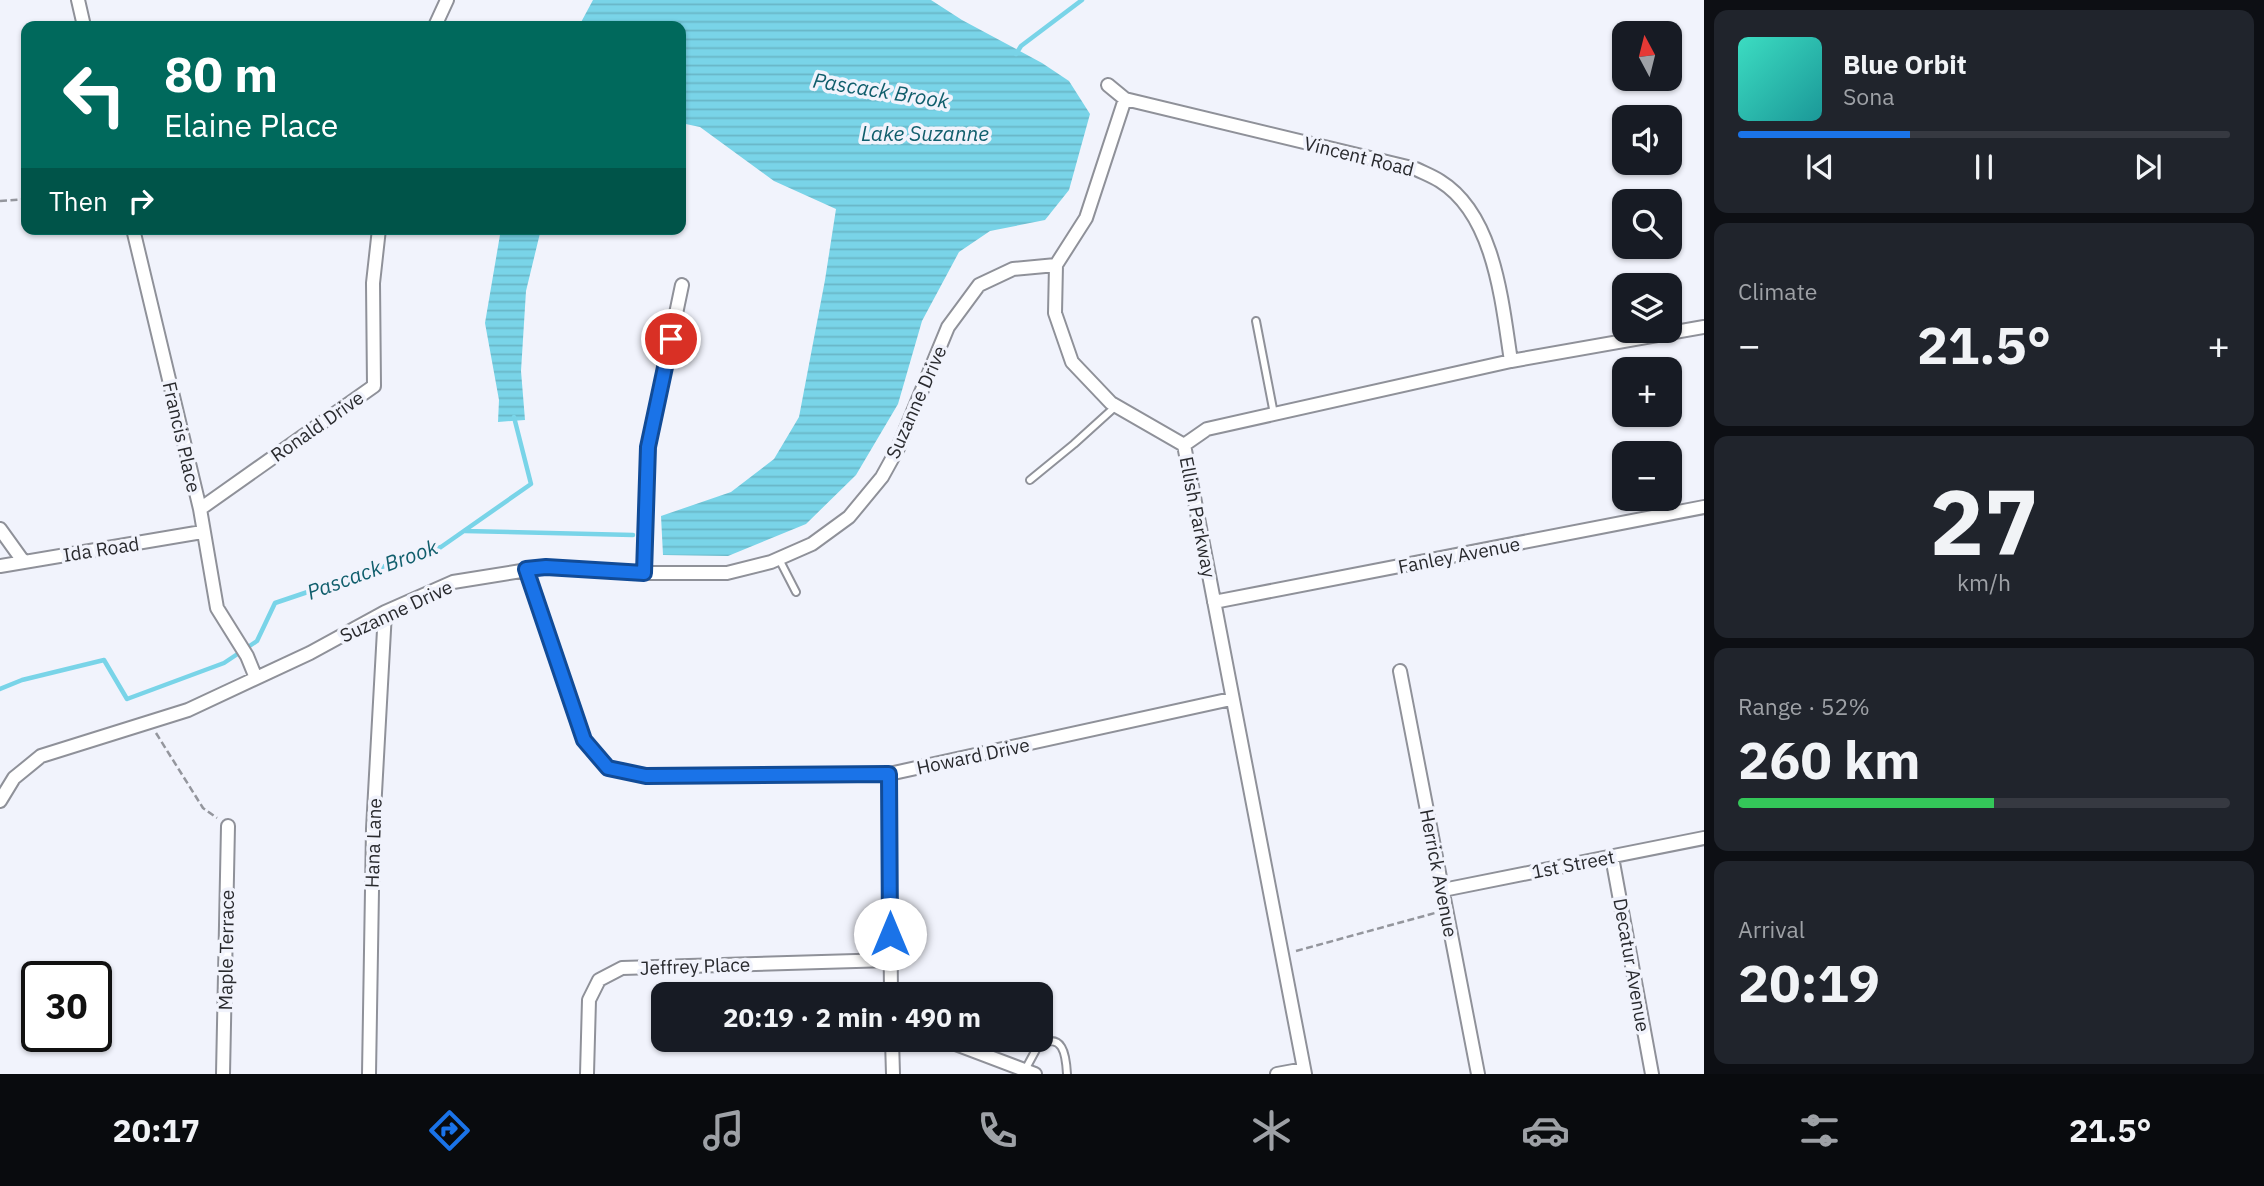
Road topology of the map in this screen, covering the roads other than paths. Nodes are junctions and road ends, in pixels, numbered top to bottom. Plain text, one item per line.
1 (78, 0) edge
2 (447, 0) edge
3 (83, 21) edge
4 (437, 21) edge
5 (1108, 85) dead end
6 (1125, 99) junction
7 (134, 235) edge
8 (378, 235) edge
9 (1056, 265) junction
10 (682, 285) dead end
11 (1256, 321) dead end
12 (1704, 327) edge
13 (1511, 360) junction
14 (1116, 406) junction
15 (1274, 414) junction
16 (1184, 445) junction
17 (1030, 480) dead end
18 (1704, 507) edge
19 (200, 509) junction
20 (0, 529) edge
21 (202, 532) junction
22 (779, 559) junction
23 (23, 561) junction
24 (0, 566) edge
25 (526, 569) junction
26 (644, 573) junction
27 (796, 592) dead end
28 (1214, 602) junction
29 (385, 612) junction
30 (1400, 671) dead end
31 (256, 678) junction
32 (1231, 699) junction
33 (889, 774) junction
34 (0, 801) edge
35 (228, 826) road end
36 (1704, 838) edge
37 (1612, 856) junction
38 (1443, 890) junction
39 (890, 960) junction
40 (891, 982) edge
41 (892, 1052) edge
42 (977, 1052) edge
43 (1305, 1071) edge
44 (1030, 1072) edge
45 (223, 1074) edge
46 (369, 1074) edge
47 (587, 1074) edge
48 (893, 1074) edge
49 (1067, 1074) edge
50 (1277, 1074) edge
51 (1478, 1074) edge
52 (1652, 1074) edge

1 - 3 street
2 - 4 street
5 - 6 street, Vincent Road
6 - 9 street
6 - 13 street, Vincent Road
7 - 19 street, Francis Place
8 - 19 street, Ronald Drive
9 - 14 street
9 - 22 street, Suzanne Drive
10 - 26 street
11 - 15 lane
12 - 13 street, Ellish Parkway
13 - 15 street, Ellish Parkway
14 - 16 street
14 - 17 lane
15 - 16 street, Ellish Parkway
16 - 28 street, Ellish Parkway
18 - 28 street, Fanley Avenue
19 - 21 street, Francis Place
20 - 23 street
21 - 23 street, Ida Road
21 - 31 street, Francis Place
22 - 26 street, Suzanne Drive
22 - 27 lane
23 - 24 street, Ida Road
25 - 26 street, Suzanne Drive
25 - 29 street, Suzanne Drive
25 - 33 street
28 - 32 street, Ellish Parkway
29 - 31 street, Suzanne Drive
29 - 46 street, Hana Lane
30 - 38 street, Herrick Avenue
31 - 34 street, Suzanne Drive
32 - 33 street, Howard Drive
32 - 43 street, Ellish Parkway
33 - 39 street, Howard Drive
35 - 45 street, Maple Terrace
36 - 37 street, 1st Street
37 - 38 street, 1st Street
37 - 52 street, Decatur Avenue
38 - 51 street, Herrick Avenue
39 - 40 street, Howard Drive
39 - 47 street, Jeffrey Place
41 - 48 street
42 - 44 street
43 - 50 street
44 - 49 lane

